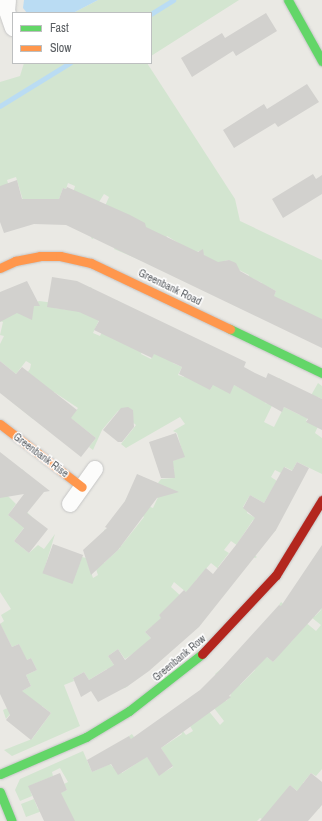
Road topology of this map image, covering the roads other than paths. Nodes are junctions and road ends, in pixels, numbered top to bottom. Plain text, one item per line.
1 (8, 0) edge
2 (288, 0) edge
3 (12, 25) edge
4 (322, 61) edge
5 (0, 268) edge
6 (322, 374) edge
7 (0, 424) edge
8 (95, 469) dead end
9 (82, 487) junction
10 (322, 500) edge
11 (70, 504) dead end
12 (0, 774) edge
13 (0, 792) edge
14 (12, 821) edge

1 - 3 street
2 - 4 street
5 - 6 street, Greenbank Road
7 - 9 street, Greenbank Rise
8 - 9 street
9 - 11 street
10 - 12 street, Greenbank Row
13 - 14 street

